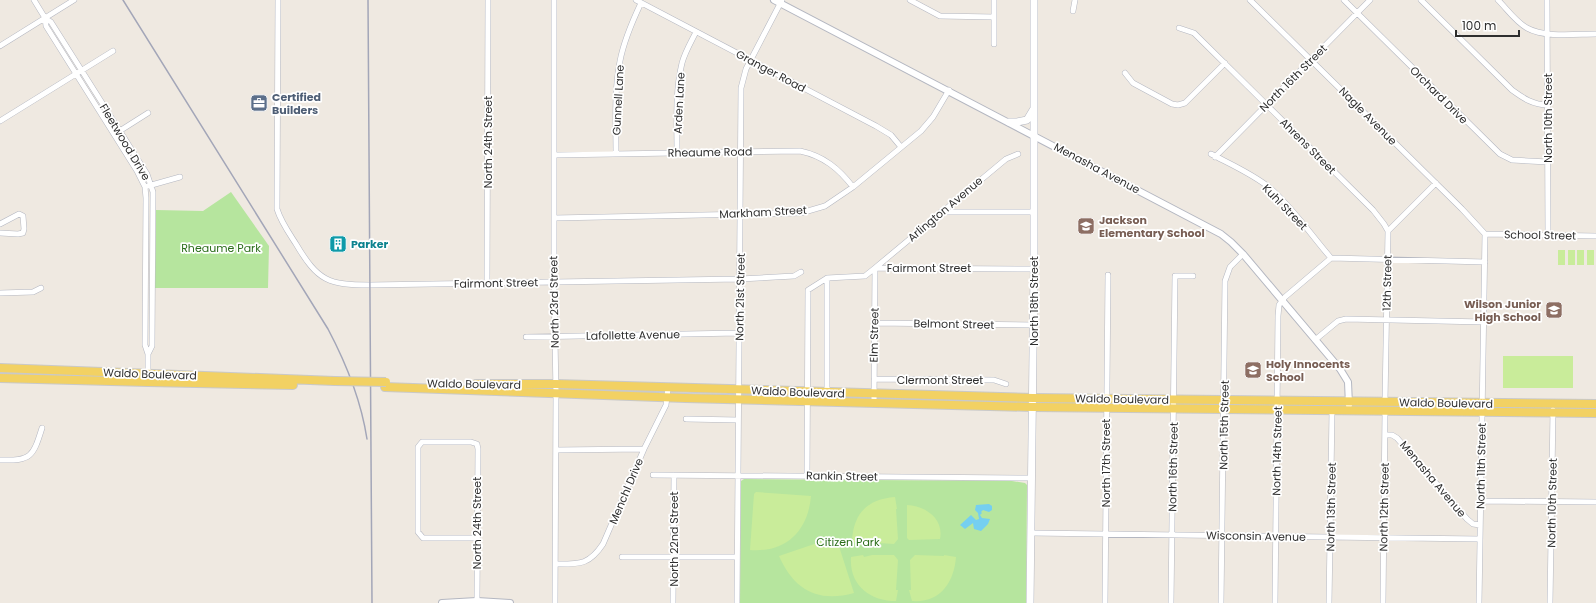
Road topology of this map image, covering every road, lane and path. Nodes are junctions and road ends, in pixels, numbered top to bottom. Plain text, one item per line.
1 (34, 0) edge
2 (74, 0) edge
3 (278, 0) edge
4 (488, 0) edge
5 (554, 0) edge
6 (774, 0) edge
7 (910, 0) edge
8 (994, 0) edge
9 (1034, 0) edge
10 (1075, 0) edge
11 (1250, 0) edge
12 (1344, 0) edge
13 (1370, 0) edge
14 (1421, 0) edge
15 (1498, 0) edge
16 (1547, 0) edge
17 (638, 1) edge
18 (782, 2) edge
19 (1073, 11) dead end
20 (1358, 13) junction
21 (994, 17) junction
22 (45, 18) junction
23 (1179, 28) dead end
24 (696, 32) junction
25 (1547, 34) junction
26 (1596, 34) edge
27 (994, 44) dead end
28 (0, 46) edge
29 (112, 51) dead end
30 (751, 60) junction
31 (1312, 60) junction
32 (1225, 63) junction
33 (82, 70) junction
34 (1125, 73) dead end
35 (76, 74) junction
36 (949, 90) junction
37 (1266, 105) junction
38 (1548, 105) junction
39 (1034, 108) junction
40 (148, 113) dead end
41 (0, 121) edge
42 (1009, 122) junction
43 (119, 131) junction
44 (114, 134) junction
45 (1034, 135) junction
46 (901, 147) junction
47 (741, 151) junction
48 (677, 152) junction
49 (616, 154) junction
50 (1018, 154) dead end
51 (554, 155) junction
52 (1213, 156) joint
53 (1548, 162) junction
54 (180, 177) dead end
55 (1436, 184) junction
56 (151, 185) junction
57 (145, 187) junction
58 (853, 187) junction
59 (941, 212) junction
60 (1034, 212) junction
61 (741, 214) junction
62 (554, 218) junction
63 (0, 224) edge
64 (1388, 231) junction
65 (0, 233) edge
66 (1485, 234) junction
67 (1548, 236) junction
68 (1596, 236) edge
69 (1243, 254) junction
70 (1331, 258) junction
71 (1387, 259) junction
72 (1485, 262) junction
73 (875, 268) junction
74 (1034, 269) junction
75 (801, 272) dead end
76 (1108, 275) dead end
77 (1193, 276) dead end
78 (827, 278) junction
79 (740, 279) junction
80 (554, 282) junction
81 (487, 283) junction
82 (41, 288) dead end
83 (0, 293) edge
84 (1282, 300) junction
85 (1386, 319) junction
86 (1484, 322) junction
87 (874, 323) junction
88 (1034, 325) junction
89 (739, 333) junction
90 (526, 337) dead end
91 (554, 337) junction
92 (1315, 340) junction
93 (148, 354) junction
94 (0, 368) edge
95 (148, 373) junction
96 (0, 378) edge
97 (874, 379) junction
98 (148, 382) junction
99 (335, 383) junction
100 (386, 384) junction
101 (556, 384) junction
102 (1006, 384) dead end
103 (668, 388) junction
104 (739, 390) junction
105 (807, 392) junction
106 (556, 393) junction
107 (827, 393) junction
108 (874, 394) junction
109 (668, 397) junction
110 (1033, 398) junction
111 (739, 399) junction
112 (1107, 399) junction
113 (1173, 400) junction
114 (808, 401) junction
115 (827, 401) junction
116 (1278, 401) junction
117 (1349, 402) junction
118 (1385, 402) junction
119 (874, 403) junction
120 (1482, 403) junction
121 (1553, 404) junction
122 (1596, 404) edge
123 (1224, 405) junction
124 (1032, 407) junction
125 (1106, 408) junction
126 (1173, 409) junction
127 (1278, 410) junction
128 (1332, 410) junction
129 (1349, 411) junction
130 (1385, 411) junction
131 (1482, 412) junction
132 (1553, 413) junction
133 (1596, 413) edge
134 (686, 419) dead end
135 (738, 420) junction
136 (42, 428) dead end
137 (1385, 435) junction
138 (644, 449) junction
139 (556, 450) junction
140 (0, 460) edge
141 (653, 474) dead end
142 (674, 475) junction
143 (738, 475) junction
144 (807, 476) junction
145 (1031, 478) junction
146 (1481, 501) junction
147 (1552, 502) junction
148 (1596, 502) edge
149 (1480, 525) junction
150 (1031, 533) junction
151 (1105, 534) junction
152 (1171, 535) junction
153 (1222, 536) junction
154 (1276, 536) junction
155 (1330, 537) junction
156 (1384, 537) junction
157 (477, 538) junction
158 (1480, 539) junction
159 (622, 557) dead end
160 (673, 557) junction
161 (737, 557) junction
162 (556, 564) junction
163 (477, 601) junction
164 (442, 603) edge
165 (510, 603) edge
166 (555, 603) edge
167 (673, 603) edge
168 (737, 603) edge
169 (1030, 603) edge
170 (1105, 603) edge
171 (1171, 603) edge
172 (1222, 603) edge
173 (1275, 603) edge
174 (1329, 603) edge
175 (1383, 603) edge
176 (1479, 603) edge
177 (1550, 603) edge

1 - 22 street, Fleetwood Drive
2 - 22 street
3 - 81 street, Fairmont Street
4 - 81 street, North 24th Street
5 - 51 street, North 23rd Street
6 - 18 street, Menasha Avenue
7 - 21 street
8 - 21 street
9 - 39 main road, North 18th Street
10 - 19 street
11 - 31 street, Nagle Avenue
12 - 20 street, Orchard Drive
13 - 20 street, North 16th Street
14 - 38 street
15 - 25 street
16 - 25 street, North 10th Street
17 - 24 street, Granger Road
17 - 49 street, Gunnell Lane
18 - 30 street, North 21st Street
18 - 36 street, Menasha Avenue
20 - 31 street, North 16th Street
20 - 53 street, Orchard Drive
21 - 27 street
22 - 28 street
22 - 33 street, Fleetwood Drive
22 - 35 street, Fleetwood Drive
23 - 32 street, Ahrens Street
24 - 30 street, Granger Road
24 - 48 street, Arden Lane
25 - 26 street
25 - 38 street, North 10th Street
29 - 33 street
30 - 46 street, Granger Road
30 - 47 street, North 21st Street
31 - 37 street, North 16th Street
31 - 55 street, Nagle Avenue
32 - 34 street
32 - 37 street, Ahrens Street
33 - 35 street
33 - 43 street, Fleetwood Drive
35 - 41 street
35 - 44 street, Fleetwood Drive
36 - 42 street, Menasha Avenue
36 - 46 street, Markham Street
37 - 52 street, North 16th Street
37 - 64 street, Ahrens Street
38 - 53 street, North 10th Street
39 - 42 main road
39 - 45 main road, North 18th Street
40 - 43 street
42 - 45 street, Menasha Avenue
43 - 44 street
43 - 56 street, Fleetwood Drive
44 - 57 street, Fleetwood Drive
45 - 60 main road, North 18th Street
45 - 69 street, Menasha Avenue
46 - 58 street, Markham Street
47 - 48 street, Rheaume Road
47 - 58 street, Rheaume Road
47 - 61 street, North 21st Street
48 - 49 street, Rheaume Road
49 - 51 street, Rheaume Road
50 - 59 street, Arlington Avenue
51 - 62 street, North 23rd Street
52 - 70 street, Kuhl Street
53 - 67 street, North 10th Street
54 - 56 street
55 - 64 street
55 - 66 street, Nagle Avenue
56 - 57 street
56 - 93 street, Fleetwood Drive
57 - 93 street, Fleetwood Drive
58 - 61 street, Markham Street
59 - 60 street
59 - 73 street, Arlington Avenue
60 - 74 main road, North 18th Street
61 - 62 street, Markham Street
61 - 79 street, North 21st Street
62 - 80 street, North 23rd Street
63 - 65 street
64 - 71 street, 12th Street
66 - 67 street, School Street
66 - 72 street, North 11th Street
67 - 68 street, School Street
69 - 84 street, Menasha Avenue
69 - 123 street, North 15th Street
70 - 71 street
70 - 84 street
71 - 72 street
71 - 85 street, 12th Street
72 - 86 street, North 11th Street
73 - 74 street, Fairmont Street
73 - 78 street, Fairmont Street
73 - 87 street, Elm Street
74 - 88 main road, North 18th Street
75 - 79 street, Fairmont Street
76 - 112 street, North 17th Street
77 - 113 street, North 16th Street
78 - 105 street
78 - 107 street
79 - 80 street, Fairmont Street
79 - 89 street, North 21st Street
80 - 81 street, Fairmont Street
80 - 91 street, North 23rd Street
82 - 83 street
84 - 92 street, Menasha Avenue
84 - 116 street, North 14th Street
85 - 86 street
85 - 92 street
85 - 118 street, 12th Street
86 - 120 street, North 11th Street
87 - 88 street, Belmont Street
87 - 97 street, Elm Street
88 - 110 main road, North 18th Street
89 - 91 street, Lafollette Avenue
89 - 104 street, North 21st Street
90 - 91 street, Lafollette Avenue
91 - 101 street, North 23rd Street
92 - 117 street, Menasha Avenue
93 - 95 street, Fleetwood Drive
94 - 95 main road, Waldo Boulevard
95 - 98 street, Fleetwood Drive
95 - 99 main road, Waldo Boulevard
96 - 98 main road, Waldo Boulevard
97 - 102 street, Clermont Street
97 - 108 street, Elm Street
98 - 99 main road, Waldo Boulevard
99 - 100 main road, Waldo Boulevard, bridge
100 - 101 main road, Waldo Boulevard
100 - 106 main road, Waldo Boulevard
101 - 103 main road, Waldo Boulevard
101 - 106 street, North 23rd Street
103 - 104 main road, Waldo Boulevard
103 - 109 street, Menchl Drive
104 - 105 main road, Waldo Boulevard
104 - 111 street, North 21st Street
105 - 107 main road, Waldo Boulevard
105 - 114 street
106 - 109 main road, Waldo Boulevard
106 - 139 street, North 23rd Street
107 - 108 main road, Waldo Boulevard
107 - 115 street
108 - 110 main road, Waldo Boulevard
108 - 119 street, Elm Street
109 - 111 main road, Waldo Boulevard
109 - 138 street, Menchl Drive
110 - 112 main road, Waldo Boulevard
110 - 124 main road, North 18th Street
111 - 114 main road, Waldo Boulevard
111 - 135 street, North 21st Street
112 - 113 main road, Waldo Boulevard
112 - 125 street, North 17th Street
113 - 123 main road, Waldo Boulevard
113 - 126 street, North 16th Street
114 - 115 main road, Waldo Boulevard
114 - 144 street
115 - 119 main road, Waldo Boulevard
116 - 117 main road, Waldo Boulevard
116 - 123 main road, Waldo Boulevard
116 - 127 street, North 14th Street
117 - 118 main road, Waldo Boulevard
117 - 129 street, Menasha Avenue
118 - 120 main road, Waldo Boulevard
119 - 124 main road, Waldo Boulevard
120 - 121 main road, Waldo Boulevard
120 - 131 street, North 11th Street
121 - 122 main road, Waldo Boulevard
121 - 132 street, North 10th Street
123 - 126 main road, Waldo Boulevard
123 - 127 main road, Waldo Boulevard
123 - 153 street, North 15th Street
124 - 125 main road, Waldo Boulevard
124 - 145 main road, North 18th Street
125 - 126 main road, Waldo Boulevard
125 - 151 street, North 17th Street
126 - 152 street, North 16th Street
127 - 128 main road, Waldo Boulevard
127 - 154 street, North 14th Street
128 - 129 main road, Waldo Boulevard
128 - 155 street, North 13th Street
129 - 130 main road, Waldo Boulevard
130 - 131 main road, Waldo Boulevard
130 - 137 street, North 12th Street
131 - 132 main road, Waldo Boulevard
131 - 146 street, North 11th Street
132 - 133 main road, Waldo Boulevard
132 - 147 street, North 10th Street
134 - 135 street
135 - 143 street, North 21st Street
136 - 140 street
137 - 149 street, Menasha Avenue
137 - 156 street, North 12th Street
138 - 139 street
138 - 162 street, Menchl Drive
139 - 162 street, North 23rd Street
141 - 142 street, Rankin Street
142 - 143 street, Rankin Street
142 - 160 street, North 22nd Street
143 - 144 street, Rankin Street
143 - 161 street, North 21st Street
144 - 145 street, Rankin Street
145 - 150 main road, North 18th Street
146 - 147 street
146 - 149 street, North 11th Street
147 - 148 street
147 - 177 street, North 10th Street
149 - 158 street, North 11th Street
150 - 151 street, Wisconsin Avenue
150 - 169 main road, North 18th Street
151 - 152 street, Wisconsin Avenue
151 - 170 street, North 17th Street
152 - 153 street, Wisconsin Avenue
152 - 171 street, North 16th Street
153 - 154 street, Wisconsin Avenue
153 - 172 street, North 15th Street
154 - 155 street, Wisconsin Avenue
154 - 173 street, North 14th Street
155 - 156 street, Wisconsin Avenue
155 - 174 street, North 13th Street
156 - 158 street, Wisconsin Avenue
156 - 175 street, North 12th Street
157 - 157 street, North 24th Street
157 - 163 street, North 24th Street
158 - 176 street, North 11th Street
159 - 160 street
160 - 161 street
160 - 167 street, North 22nd Street
161 - 168 street, North 21st Street
162 - 166 street, North 23rd Street
163 - 164 street
163 - 165 street

